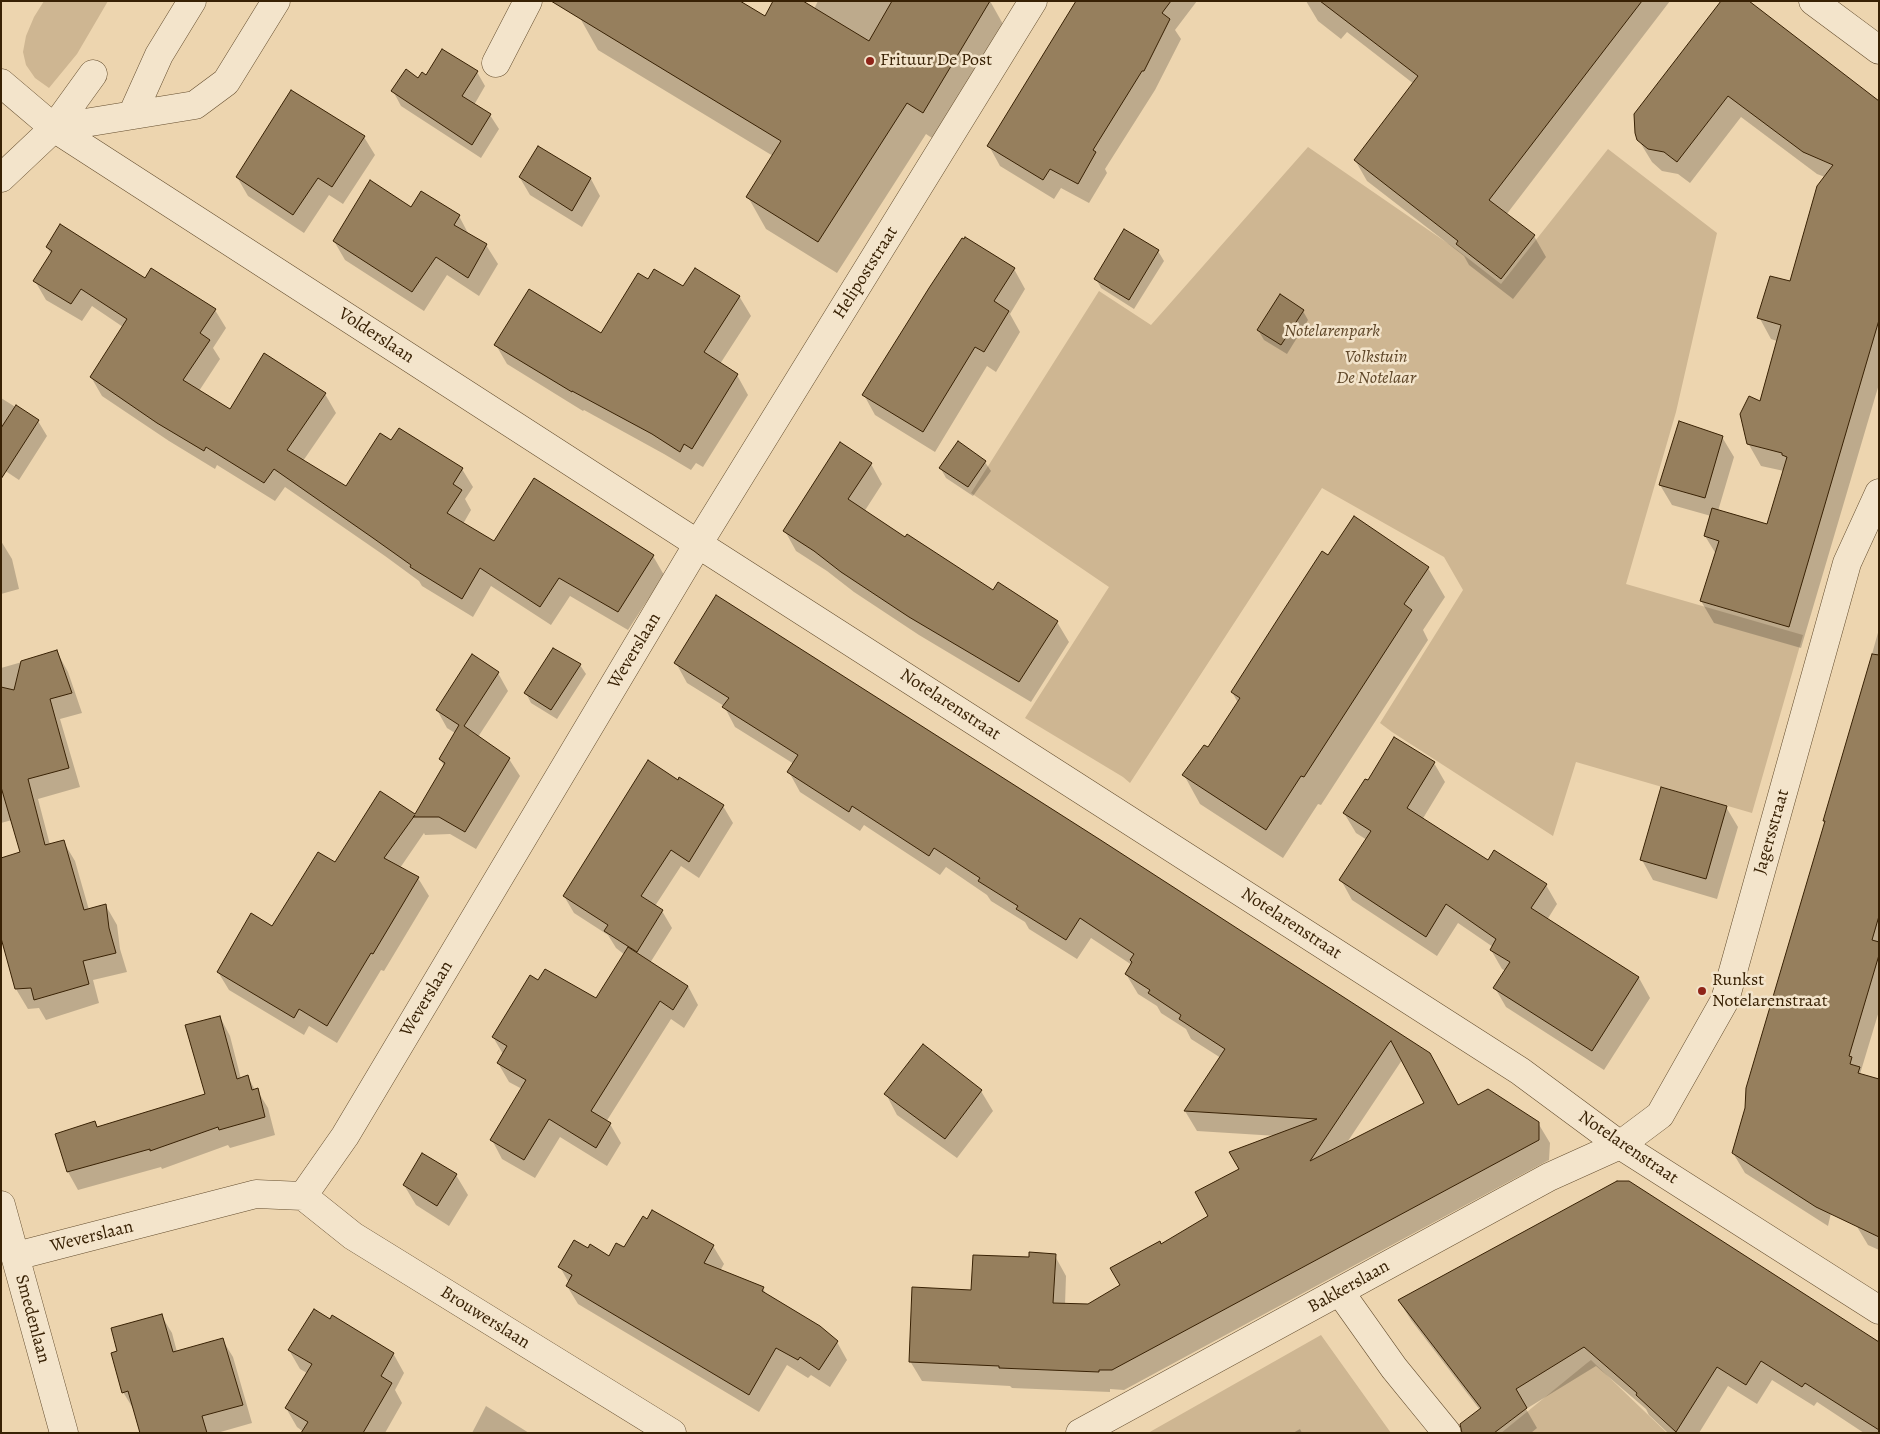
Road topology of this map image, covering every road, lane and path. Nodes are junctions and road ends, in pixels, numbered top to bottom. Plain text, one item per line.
1 (192, 1) edge
2 (276, 1) edge
3 (528, 1) edge
4 (1034, 1) edge
5 (1813, 1) edge
6 (1879, 50) edge
7 (496, 63) dead end
8 (94, 74) dead end
9 (1, 83) edge
10 (132, 115) junction
11 (54, 128) junction
12 (1, 178) edge
13 (1879, 493) edge
14 (698, 544) junction
15 (1620, 1145) junction
16 (303, 1196) junction
17 (1, 1205) edge
18 (16, 1256) junction
19 (1340, 1292) junction
20 (1879, 1310) edge
21 (64, 1433) edge
22 (672, 1433) edge
23 (1080, 1433) edge
24 (1447, 1433) edge

1 - 10 street
2 - 10 street
3 - 7 street
4 - 14 street, Helipoststraat
5 - 6 street
8 - 11 street
9 - 11 street, Volderslaan
10 - 11 street
11 - 12 street
11 - 14 street, Volderslaan
13 - 15 street, Jagersstraat
14 - 15 street, Notelarenstraat
14 - 16 street, Weverslaan
15 - 19 street, Bakkerslaan
15 - 20 street, Notelarenstraat
16 - 18 street, Weverslaan
16 - 22 street, Brouwerslaan
17 - 18 street, Smedenlaan
18 - 21 street, Smedenlaan
19 - 23 street, Bakkerslaan
19 - 24 street

